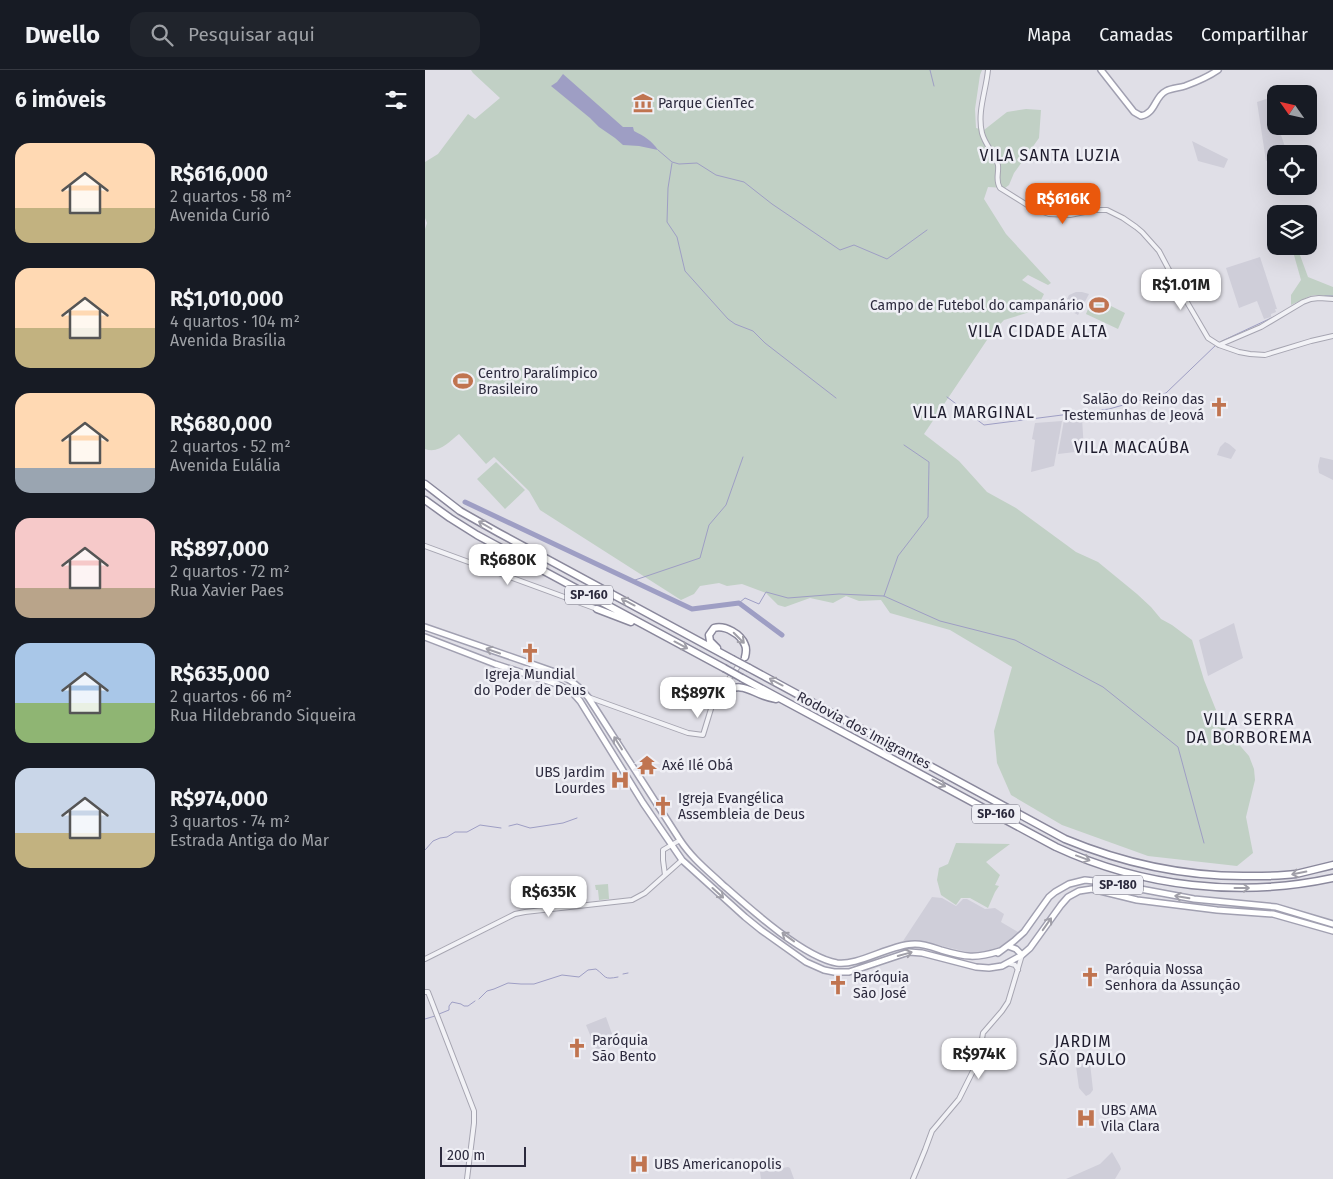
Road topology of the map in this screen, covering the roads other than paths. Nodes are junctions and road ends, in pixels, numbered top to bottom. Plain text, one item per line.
1 (988, 70) edge
2 (1101, 70) edge
3 (1218, 70) edge
4 (1333, 299) edge
5 (1333, 336) edge
6 (1219, 345) junction
7 (425, 484) edge
8 (425, 500) edge
9 (425, 546) edge
10 (597, 609) joint
11 (425, 627) edge
12 (654, 631) junction
13 (425, 637) edge
14 (719, 651) junction
15 (745, 657) joint
16 (718, 693) junction
17 (588, 696) junction
18 (783, 700) junction
19 (679, 840) junction
20 (671, 846) junction
21 (682, 860) junction
22 (701, 864) junction
23 (1333, 865) edge
24 (664, 866) junction
25 (671, 870) junction
26 (665, 875) junction
27 (1333, 878) edge
28 (1333, 924) edge
29 (1333, 931) edge
30 (1008, 946) junction
31 (1000, 951) junction
32 (1023, 955) junction
33 (425, 959) edge
34 (1008, 964) junction
35 (976, 967) junction
36 (1018, 970) junction
37 (427, 992) edge
38 (467, 1179) edge
39 (913, 1179) edge

1 - 6 street
2 - 3 main road
4 - 6 street
5 - 6 street
14 -> 7 highway, Rodovia dos Imigrantes / SP-160
8 - 12 highway, Rodovia dos Imigrantes / SP-160
9 - 10 street
10 - 12 highway
17 -> 11 main road
12 -> 18 highway, Rodovia dos Imigrantes / SP-160, bridge
13 - 20 main road
14 -> 15 highway
23 -> 14 highway, Rodovia dos Imigrantes / SP-160, bridge
15 - 16 street
16 - 17 street
16 - 18 highway
19 -> 17 main road
18 -> 27 highway, Rodovia dos Imigrantes / SP-160
19 - 20 street
19 - 22 main road
20 - 21 main road
20 - 24 street
21 - 22 main road
21 - 25 street
21 -> 35 main road
31 -> 22 main road, SP-180
24 - 25 street
24 - 26 street
25 - 26 street
26 - 33 street
28 -> 30 main road, SP-180
32 -> 29 main road
30 - 31 main road, SP-180
30 - 32 main road
31 - 35 main road
32 - 34 main road
32 - 36 street
34 - 35 main road
34 - 36 street
36 - 39 street
37 - 38 street

